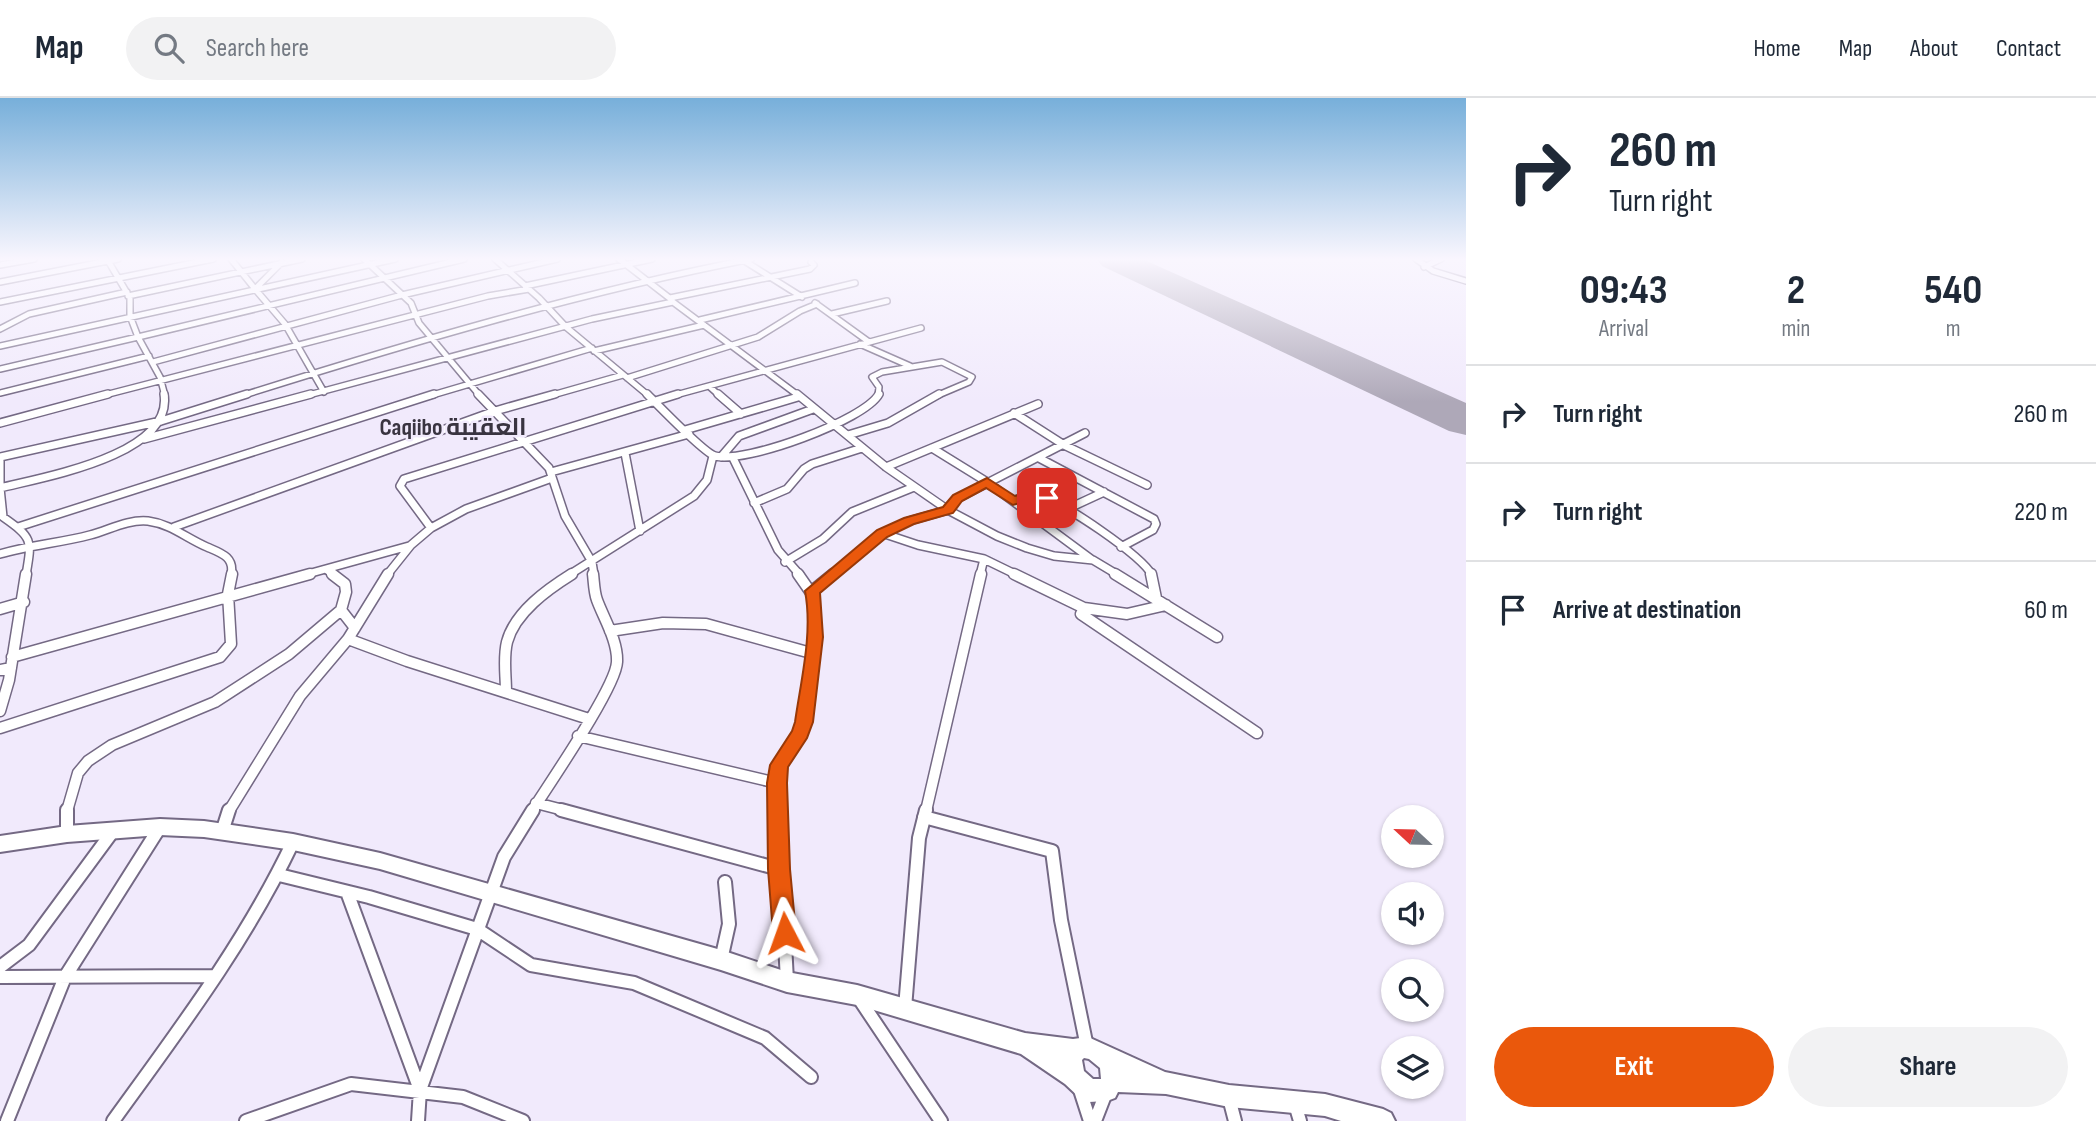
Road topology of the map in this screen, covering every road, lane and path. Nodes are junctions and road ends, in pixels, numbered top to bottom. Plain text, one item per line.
1 (547, 306) edge
2 (75, 307) edge
3 (129, 307) edge
4 (173, 307) edge
5 (261, 307) edge
6 (274, 307) edge
7 (356, 307) edge
8 (413, 307) edge
9 (448, 307) edge
10 (544, 307) edge
11 (645, 307) edge
12 (680, 307) edge
13 (765, 307) edge
14 (810, 307) edge
15 (821, 307) edge
16 (863, 307) edge
17 (832, 314) junction
18 (417, 315) junction
19 (130, 316) junction
20 (702, 323) junction
21 (285, 325) junction
22 (566, 327) junction
23 (921, 328) dead end
24 (0, 330) edge
25 (138, 337) junction
26 (429, 337) junction
27 (869, 342) junction
28 (299, 344) junction
29 (860, 344) junction
30 (0, 346) edge
31 (735, 346) junction
32 (593, 350) junction
33 (151, 359) junction
34 (448, 359) junction
35 (912, 367) junction
36 (0, 369) edge
37 (767, 370) junction
38 (314, 373) junction
39 (625, 376) junction
40 (162, 382) junction
41 (470, 383) junction
42 (710, 387) junction
43 (324, 392) junction
44 (0, 393) edge
45 (797, 397) junction
46 (653, 401) junction
47 (1038, 404) dead end
48 (813, 409) junction
49 (495, 411) junction
50 (1014, 413) junction
51 (741, 414) junction
52 (161, 421) junction
53 (0, 423) edge
54 (834, 425) junction
55 (687, 432) junction
56 (1086, 433) dead end
57 (848, 435) junction
58 (144, 439) junction
59 (521, 441) junction
60 (1064, 445) junction
61 (862, 448) junction
62 (932, 448) junction
63 (625, 453) junction
64 (717, 457) junction
65 (733, 458) junction
66 (1039, 458) junction
67 (0, 459) edge
68 (886, 467) junction
69 (552, 475) junction
70 (987, 482) junction
71 (1147, 485) dead end
72 (914, 487) junction
73 (0, 488) edge
74 (1104, 492) junction
75 (1013, 501) junction
76 (754, 503) junction
77 (948, 510) junction
78 (1065, 510) junction
79 (18, 527) junction
80 (174, 527) junction
81 (431, 528) junction
82 (640, 531) junction
83 (882, 534) junction
84 (31, 545) junction
85 (411, 545) junction
86 (1121, 547) junction
87 (0, 554) edge
88 (984, 559) junction
89 (1093, 560) junction
90 (592, 562) junction
91 (786, 562) junction
92 (327, 570) junction
93 (812, 591) junction
94 (228, 594) junction
95 (1156, 598) junction
96 (23, 602) junction
97 (1167, 605) junction
98 (1084, 608) junction
99 (0, 609) edge
100 (341, 610) junction
101 (355, 628) junction
102 (610, 631) junction
103 (1217, 637) dead end
104 (348, 639) junction
105 (811, 653) junction
106 (12, 657) junction
107 (5, 669) edge
108 (506, 692) junction
109 (0, 711) edge
110 (589, 719) junction
111 (0, 728) edge
112 (1257, 733) dead end
113 (578, 736) junction
114 (777, 783) junction
115 (537, 803) junction
116 (924, 817) junction
117 (160, 827) junction
118 (114, 829) junction
119 (222, 832) junction
120 (67, 834) junction
121 (293, 842) junction
122 (0, 844) edge
123 (779, 869) junction
124 (279, 875) junction
125 (725, 882) dead end
126 (347, 892) junction
127 (490, 893) junction
128 (477, 929) junction
129 (721, 960) junction
130 (0, 967) edge
131 (215, 976) junction
132 (0, 977) edge
133 (65, 977) junction
134 (787, 982) junction
135 (857, 995) junction
136 (905, 1010) junction
137 (1025, 1044) junction
138 (1087, 1050) junction
139 (811, 1077) dead end
140 (1075, 1079) junction
141 (1166, 1083) junction
142 (1110, 1085) junction
143 (420, 1090) junction
144 (1229, 1096) junction
145 (1298, 1112) edge
146 (6, 1121) edge
147 (113, 1121) edge
148 (246, 1121) edge
149 (418, 1121) edge
150 (523, 1121) edge
151 (941, 1121) edge
152 (1093, 1121) edge
153 (1236, 1121) edge
154 (1383, 1121) edge

1 - 22 street
2 - 24 street
3 - 19 street
4 - 19 street
5 - 25 street
6 - 21 street
7 - 21 street
8 - 18 street
9 - 18 street
10 - 26 street
11 - 22 street
12 - 20 street
13 - 20 street
14 - 31 street
15 - 17 street
16 - 17 street
17 - 27 street
18 - 26 street
18 - 28 street
19 - 25 street
19 - 30 street
20 - 31 street
20 - 32 street
21 - 28 street
21 - 33 street
22 - 32 street
22 - 34 street
23 - 27 street
25 - 33 street
25 - 36 street
26 - 34 street
26 - 38 street
27 - 29 street
28 - 38 street
28 - 40 street
29 - 35 street
29 - 37 street
31 - 37 street
31 - 39 street
32 - 39 street
32 - 41 street
33 - 40 street
33 - 44 street
34 - 41 street
34 - 43 street
35 - 54 street
35 - 57 street
37 - 42 street
37 - 45 street
38 - 43 street
38 - 52 street
39 - 46 street
39 - 49 street
40 - 52 street
40 - 53 street
41 - 49 street
41 - 79 street
42 - 46 street
42 - 51 street
43 - 58 street
45 - 48 street
45 - 51 street
46 - 55 street
46 - 59 street
47 - 50 street
48 - 54 street
48 - 64 street
49 - 59 street
49 - 80 street
50 - 60 street
50 - 62 street
51 - 55 street
52 - 58 street
52 - 67 street
54 - 57 street
54 - 65 street
55 - 63 street
55 - 64 street
56 - 60 street
57 - 61 street
58 - 67 street
59 - 69 street
59 - 81 street
60 - 66 street
60 - 71 street
61 - 68 street
61 - 76 street
62 - 68 street
62 - 70 street
63 - 69 street
63 - 82 street
64 - 65 street
64 - 82 street
65 - 76 street
66 - 70 street
66 - 74 street
68 - 72 street
69 - 81 street
69 - 90 street
70 - 75 street
70 - 77 street
72 - 77 street
72 - 91 street
73 - 79 street
74 - 78 street
74 - 86 street
75 - 78 street
75 - 89 street
76 - 91 street
77 - 83 street
77 - 89 street
78 - 86 street
79 - 84 street
80 - 84 street
80 - 94 street
81 - 85 street
82 - 90 street
83 - 88 street
83 - 93 street
84 - 87 street
84 - 96 street
85 - 92 street
85 - 101 street
86 - 95 street
88 - 98 street
88 - 116 street
89 - 95 street
90 - 102 street
90 - 108 street
91 - 93 street
92 - 94 street
92 - 100 street
93 - 105 street
94 - 106 street
94 - 111 street
95 - 97 street
96 - 99 street
96 - 106 street
97 - 98 street
97 - 103 street
98 - 112 street
100 - 101 street
100 - 120 street
101 - 104 street
102 - 105 street
102 - 110 street
104 - 108 street
104 - 119 street
105 - 114 street
106 - 107 street
107 - 109 street
108 - 110 street
110 - 113 street
113 - 114 street
113 - 115 street
114 - 123 street
115 - 123 street
115 - 127 street
116 - 136 street
116 - 138 street
117 - 118 highway
117 - 119 highway
117 - 133 street
118 - 120 highway
118 - 130 street
119 - 121 highway
120 - 122 highway
121 - 124 street
121 - 127 highway
123 - 134 street
124 - 126 street
124 - 131 street
125 - 129 street
126 - 128 street
126 - 143 street
127 - 128 street
127 - 129 highway
128 - 139 street
128 - 143 street
129 - 134 highway
131 - 133 street
131 - 147 street
132 - 133 street
133 - 146 street
134 - 135 highway
135 - 136 highway
135 - 151 street
136 - 137 highway
137 - 138 highway
137 - 140 highway
138 - 140 highway
138 - 141 highway
138 - 142 highway
140 - 142 highway
140 - 152 street
141 - 142 highway
141 - 144 highway
142 - 152 street
143 - 148 street
143 - 149 street
143 - 150 street
144 - 145 highway
144 - 153 street
145 - 154 highway

